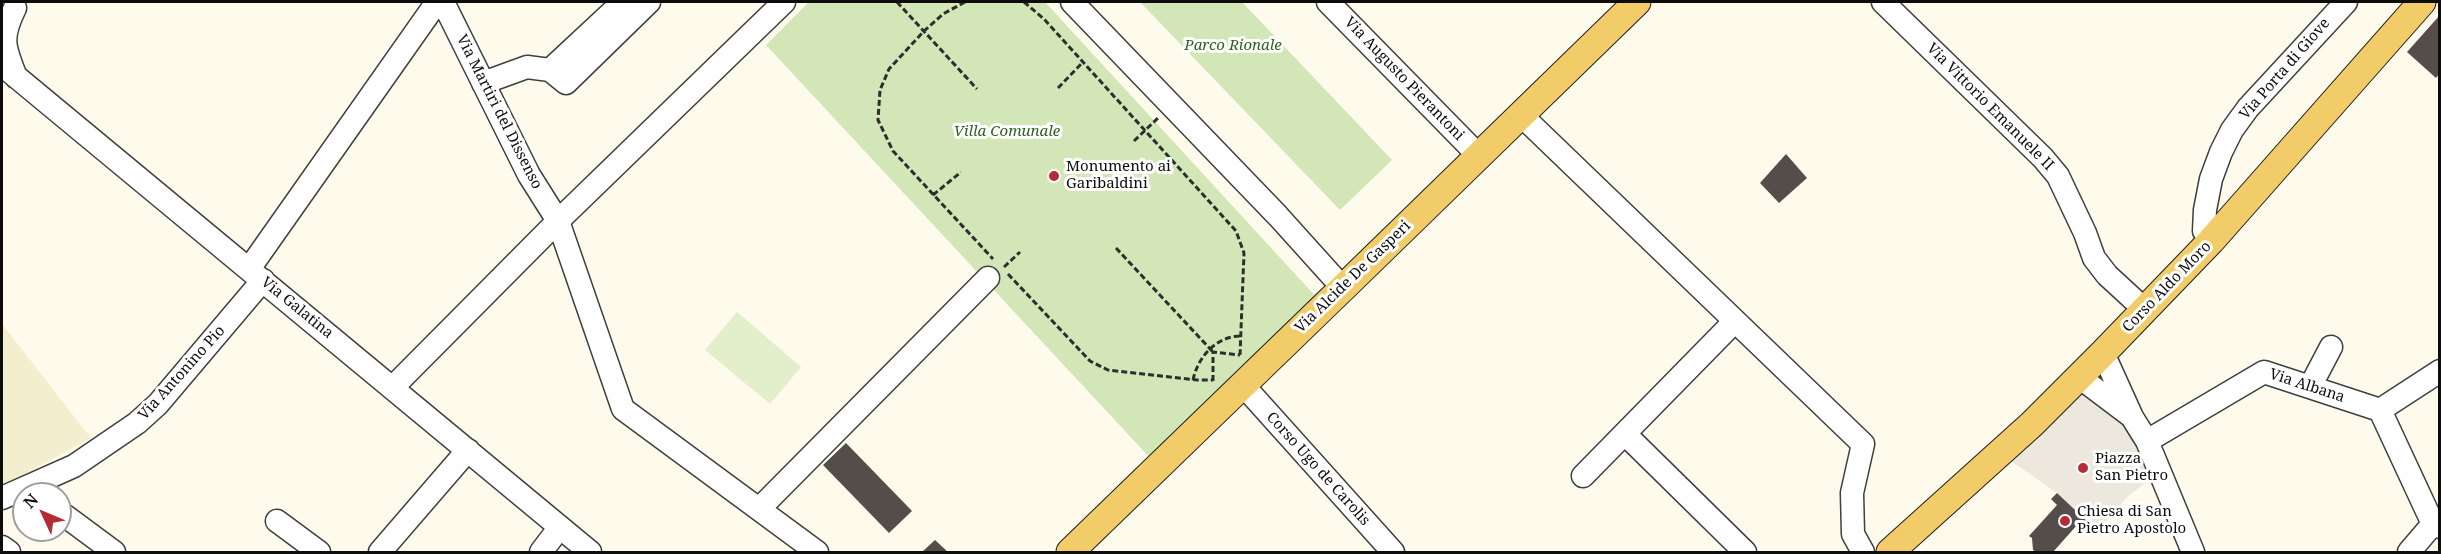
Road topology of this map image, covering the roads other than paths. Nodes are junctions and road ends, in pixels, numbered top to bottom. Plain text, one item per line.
1 (437, 2) edge
2 (443, 2) edge
3 (623, 2) edge
4 (650, 2) edge
5 (784, 2) edge
6 (1072, 2) edge
7 (1328, 2) edge
8 (1637, 2) edge
9 (1883, 2) edge
10 (2346, 2) edge
11 (2422, 2) edge
12 (12, 10) edge
13 (9, 71) edge
14 (558, 77) junction
15 (483, 83) junction
16 (1521, 115) junction
17 (1480, 158) junction
18 (558, 221) junction
19 (2211, 241) junction
20 (995, 269) road end
21 (256, 274) junction
22 (1342, 287) junction
23 (2145, 310) junction
24 (1735, 321) junction
25 (2331, 347) dead end
26 (2103, 354) junction
27 (2439, 371) edge
28 (2078, 376) junction
29 (1243, 385) junction
30 (393, 387) junction
31 (2310, 387) junction
32 (2380, 410) junction
33 (2132, 417) junction
34 (1625, 434) junction
35 (2146, 441) junction
36 (468, 450) junction
37 (1583, 476) dead end
38 (45, 482) edge
39 (759, 509) junction
40 (72, 521) edge
41 (277, 522) dead end
42 (2436, 526) edge
43 (560, 527) junction
44 (2, 547) edge
45 (9, 552) edge
46 (114, 552) edge
47 (319, 552) edge
48 (380, 552) edge
49 (541, 552) edge
50 (590, 552) edge
51 (817, 552) edge
52 (1070, 552) edge
53 (1393, 552) edge
54 (1745, 552) edge
55 (1863, 552) edge
56 (1890, 552) edge
57 (2193, 552) edge
58 (2409, 552) edge

1 - 21 street, Via Antonino Pio
2 - 15 street, Via Martiri del Dissenso
3 - 14 street
4 - 14 street
5 - 18 street
6 - 22 street
7 - 17 street, Via Augusto Pierantoni
8 - 16 main road, Via Alcide De Gasperi
9 - 23 street, Via Vittorio Emanuele II
10 - 19 street, Via Porta di Giove
11 - 19 main road, Corso Aldo Moro
12 - 13 street
13 - 21 street, Via Galatina
14 - 15 street
15 - 18 street, Via Martiri del Dissenso
16 - 17 main road, Via Alcide De Gasperi
16 - 24 street
17 - 22 main road, Via Alcide De Gasperi
18 - 30 street
18 - 39 street, Via Martiri del Dissenso
19 - 23 main road, Corso Aldo Moro
20 - 39 street
21 - 30 street, Via Galatina
21 - 38 street, Via Antonino Pio
22 - 29 main road, Via Alcide De Gasperi
23 - 26 main road, Corso Aldo Moro
24 - 34 street
24 - 55 street
25 - 31 street
26 - 28 main road, Corso Aldo Moro
26 - 33 street
27 - 32 street
28 - 33 street
28 - 56 main road, Corso Aldo Moro
29 - 52 main road, Via Alcide De Gasperi
29 - 53 street, Corso Ugo de Carolis
30 - 36 street, Via Galatina
31 - 32 street, Via Albana
31 - 35 street, Via Albana
32 - 42 street
33 - 35 street
34 - 37 street
34 - 54 street
35 - 57 street
36 - 43 street, Via Galatina
36 - 48 street
39 - 51 street, Via Martiri del Dissenso
40 - 46 street
41 - 47 street
42 - 58 street
43 - 49 street
43 - 50 street, Via Galatina
44 - 45 street

